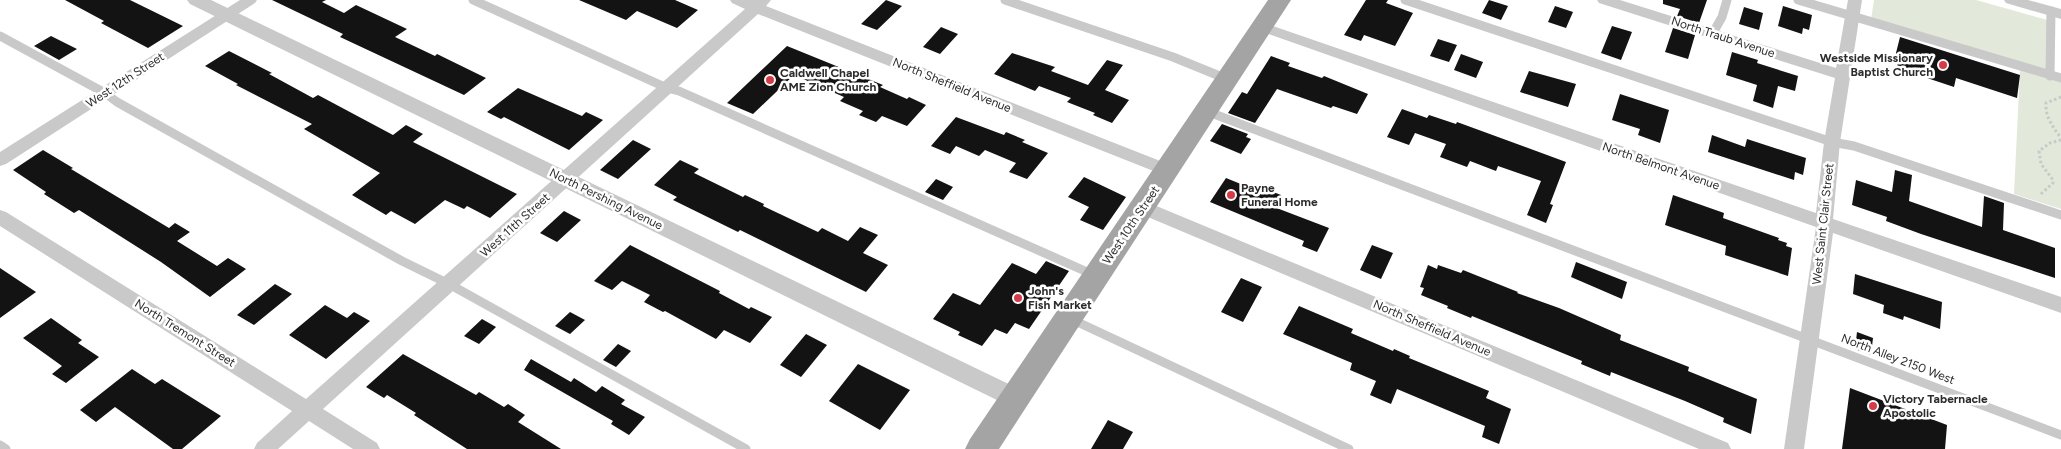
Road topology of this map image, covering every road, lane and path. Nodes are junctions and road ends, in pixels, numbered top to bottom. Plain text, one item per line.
1 (196, 0) edge
2 (250, 0) edge
3 (473, 0) edge
4 (737, 0) edge
5 (1005, 0) edge
6 (1278, 0) edge
7 (1405, 0) edge
8 (1604, 0) edge
9 (1727, 0) edge
10 (1798, 0) edge
11 (2011, 0) edge
12 (760, 4) edge
13 (1854, 9) edge
14 (2056, 12) edge
15 (227, 15) junction
16 (1262, 27) junction
17 (1713, 33) junction
18 (0, 36) edge
19 (1842, 75) junction
20 (2050, 76) junction
21 (2061, 78) edge
22 (1227, 79) junction
23 (667, 88) junction
24 (105, 93) junction
25 (2061, 97) edge
26 (1206, 111) junction
27 (2061, 139) edge
28 (1832, 142) junction
29 (0, 160) edge
30 (1167, 170) junction
31 (565, 179) junction
32 (2030, 205) junction
33 (1142, 207) junction
34 (2061, 215) edge
35 (0, 217) edge
36 (1825, 223) junction
37 (1096, 276) junction
38 (449, 284) junction
39 (2061, 305) edge
40 (1068, 318) junction
41 (1810, 339) junction
42 (1015, 398) junction
43 (308, 410) junction
44 (2061, 435) edge
45 (0, 445) edge
46 (6, 449) edge
47 (264, 449) edge
48 (370, 449) edge
49 (746, 449) edge
50 (981, 449) edge
51 (1349, 449) edge
52 (1721, 449) edge
53 (1794, 449) edge

1 - 15 street, North Pershing Avenue
2 - 15 street, West 12th Street
3 - 23 lane
4 - 12 street, North Sheffield Avenue
5 - 22 lane
6 - 16 main road, West 10th Street
7 - 28 lane
8 - 17 street, North Traub Avenue
9 - 17 lane
10 - 13 lane
11 - 14 street
12 - 23 street, West 11th Street
12 - 30 street, North Sheffield Avenue
13 - 19 street, West Saint Clair Street
13 - 20 lane
14 - 20 lane
15 - 24 street, West 12th Street
15 - 31 street, North Pershing Avenue
16 - 22 main road, West 10th Street
16 - 36 street, North Belmont Avenue
17 - 19 street, North Traub Avenue
18 - 24 lane
19 - 28 street, West Saint Clair Street
20 - 21 lane
22 - 26 main road, West 10th Street
23 - 31 street, West 11th Street
23 - 37 lane
24 - 29 street, West 12th Street
24 - 38 lane
25 - 27 path
26 - 30 main road, West 10th Street
26 - 41 lane, North Alley 2150 West
27 - 32 path
28 - 32 lane
28 - 36 street, West Saint Clair Street
30 - 33 main road, West 10th Street
31 - 38 street, West 11th Street
31 - 42 street, North Pershing Avenue
32 - 34 lane
33 - 37 main road, West 10th Street
33 - 52 street, North Sheffield Avenue
35 - 43 street, North Tremont Street
36 - 39 street, North Belmont Avenue
36 - 41 street, West Saint Clair Street
37 - 40 main road, West 10th Street
38 - 43 street, West 11th Street
38 - 49 lane
40 - 42 main road, West 10th Street
40 - 51 lane
41 - 44 lane, North Alley 2150 West
41 - 53 street, West Saint Clair Street
42 - 50 main road, West 10th Street
43 - 47 street, West 11th Street
43 - 48 street, North Tremont Street
45 - 46 lane

